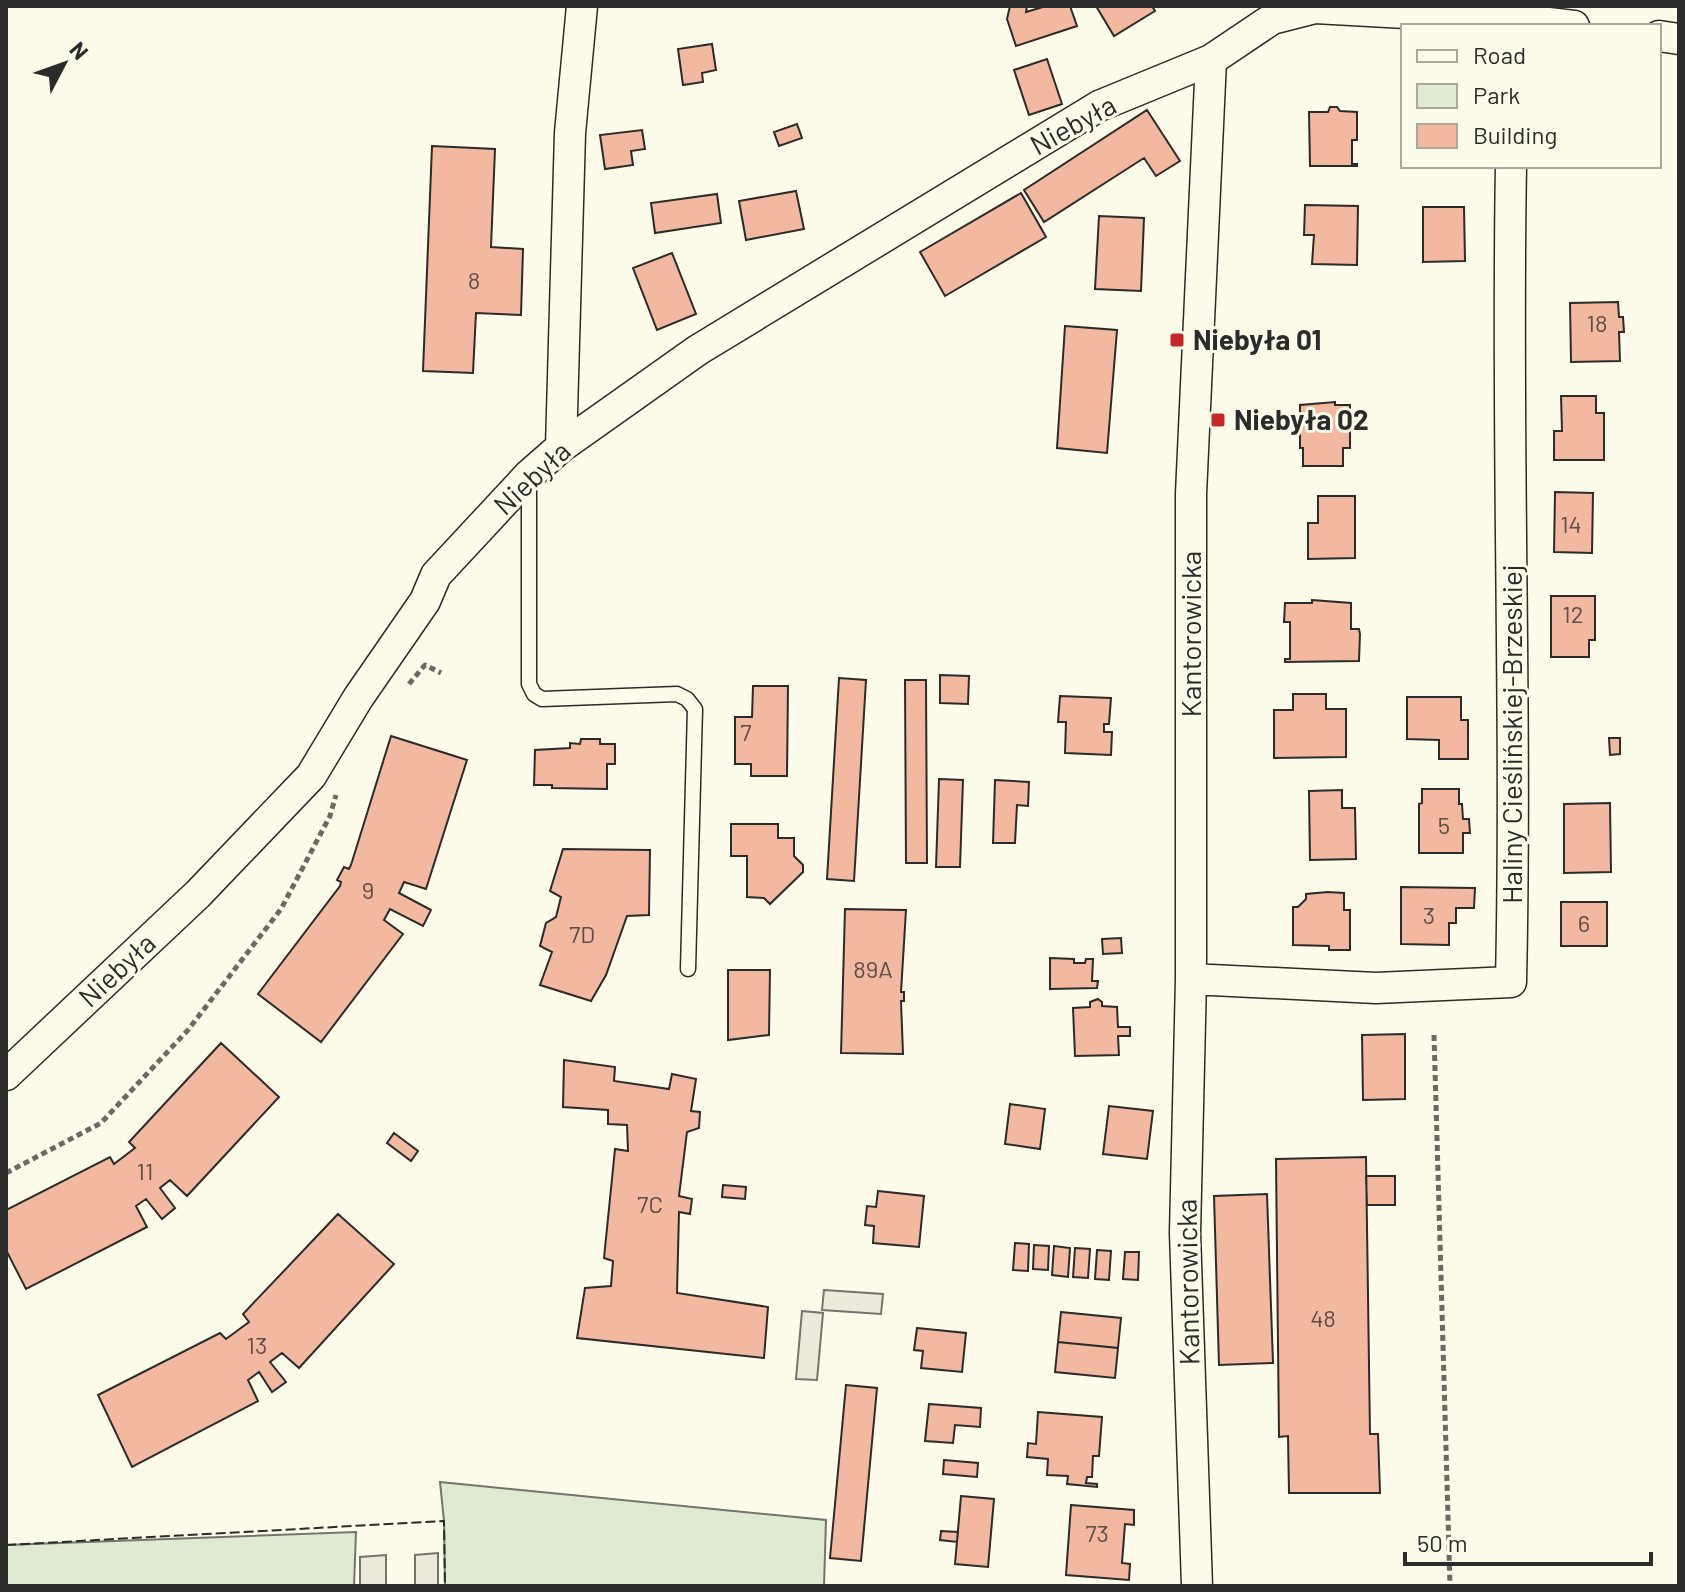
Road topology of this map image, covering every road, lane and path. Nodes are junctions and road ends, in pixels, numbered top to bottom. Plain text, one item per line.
1 (582, 6) edge
2 (1314, 7) edge
3 (1514, 22) edge
4 (1544, 24) edge
5 (1211, 60) junction
6 (1511, 168) edge
7 (561, 447) junction
8 (529, 475) junction
9 (441, 673) dead end
10 (406, 688) dead end
11 (338, 789) dead end
12 (688, 969) dead end
13 (1191, 979) junction
14 (1434, 1035) dead end
15 (6, 1075) edge
16 (6, 1173) edge
17 (1197, 1586) edge
18 (1450, 1586) edge

1 - 7 street
2 - 3 street
2 - 5 street
3 - 4 street
5 - 7 street, Niebyła
5 - 13 street, Kantorowicka
6 - 13 street, Haliny Cieślińskiej-Brzeskiej
7 - 8 street, Niebyła
8 - 12 lane
8 - 15 street, Niebyła
9 - 10 path
11 - 16 path
13 - 17 street, Kantorowicka
14 - 18 path

